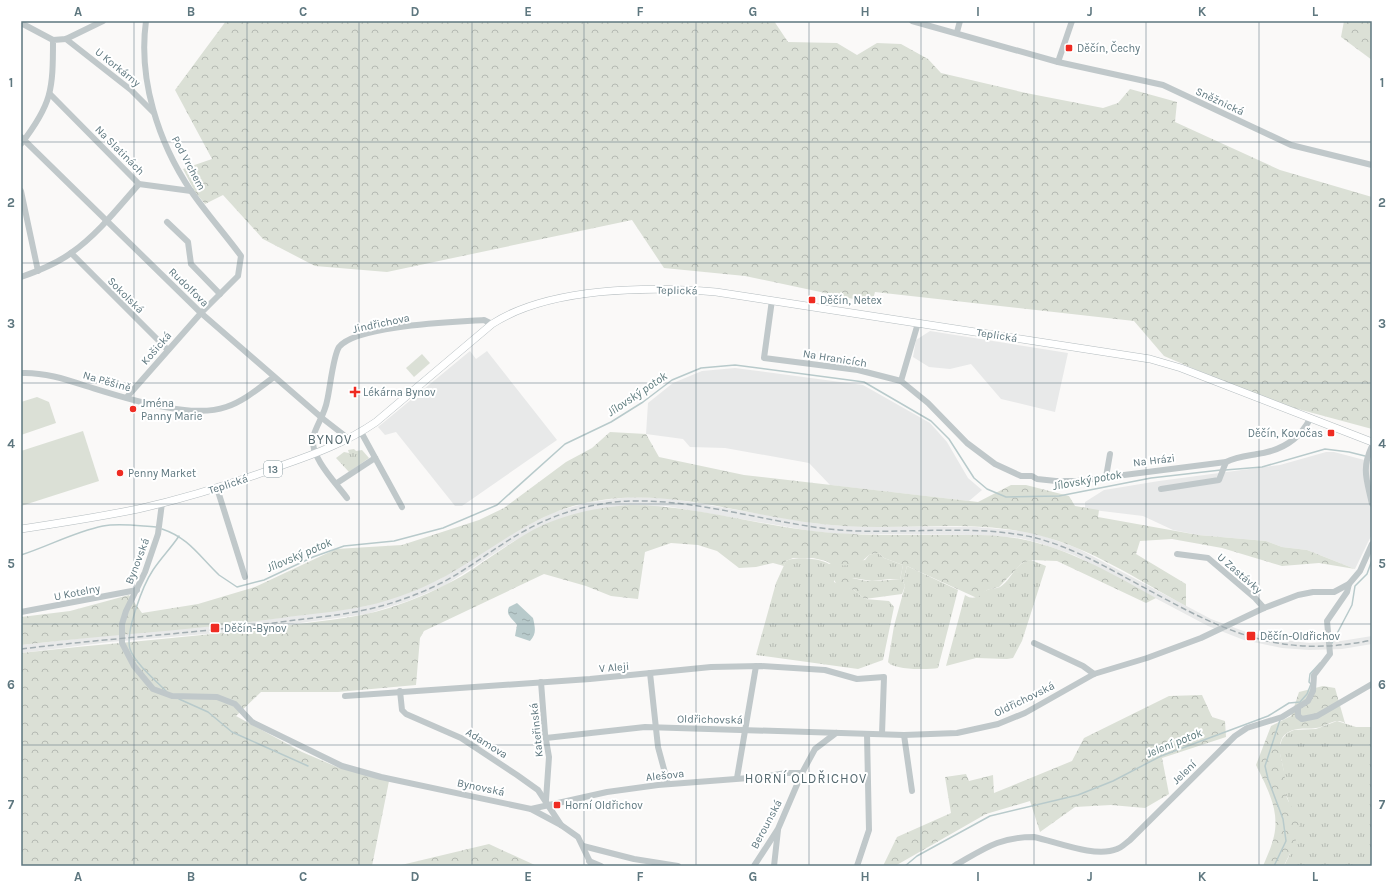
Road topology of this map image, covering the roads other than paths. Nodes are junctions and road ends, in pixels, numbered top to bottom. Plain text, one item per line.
1 (103, 21) edge
2 (146, 21) edge
3 (912, 21) edge
4 (960, 21) edge
5 (1072, 21) edge
6 (21, 23) edge
7 (957, 32) junction
8 (66, 39) junction
9 (53, 40) junction
10 (1058, 62) junction
11 (50, 94) junction
12 (155, 114) junction
13 (22, 140) edge
14 (1372, 165) edge
15 (139, 184) junction
16 (21, 191) edge
17 (191, 191) junction
18 (106, 222) junction
19 (167, 222) dead end
20 (71, 253) junction
21 (38, 271) junction
22 (21, 277) edge
23 (220, 294) junction
24 (772, 300) junction
25 (201, 313) junction
26 (918, 322) junction
27 (492, 324) junction
28 (168, 350) junction
29 (21, 373) edge
30 (274, 376) junction
31 (901, 381) junction
32 (127, 397) junction
33 (322, 418) junction
34 (1310, 419) junction
35 (361, 432) junction
36 (349, 439) junction
37 (1372, 446) edge
38 (315, 454) junction
39 (1110, 454) dead end
40 (375, 458) junction
41 (1225, 464) junction
42 (1106, 477) junction
43 (337, 483) junction
44 (217, 488) junction
45 (1161, 489) dead end
46 (347, 498) dead end
47 (162, 503) junction
48 (1372, 504) edge
49 (402, 507) dead end
50 (21, 529) edge
51 (1372, 544) edge
52 (1177, 554) dead end
53 (245, 577) dead end
54 (1349, 584) junction
55 (137, 590) junction
56 (1264, 608) junction
57 (21, 612) edge
58 (1034, 643) dead end
59 (756, 666) junction
60 (650, 673) junction
61 (1094, 674) junction
62 (541, 682) junction
63 (1372, 684) edge
64 (400, 691) junction
65 (346, 696) dead end
66 (1298, 708) junction
67 (656, 728) junction
68 (746, 729) junction
69 (836, 733) junction
70 (867, 734) junction
71 (882, 734) junction
72 (904, 735) junction
73 (546, 738) junction
74 (802, 773) junction
75 (737, 778) junction
76 (668, 784) junction
77 (912, 791) dead end
78 (547, 802) junction
79 (531, 809) junction
80 (561, 825) junction
81 (778, 828) junction
82 (583, 846) junction
83 (590, 864) edge
84 (601, 866) edge
85 (678, 866) edge
86 (754, 866) edge
87 (774, 866) edge
88 (857, 866) edge
89 (954, 866) edge

1 - 8 street
2 - 12 street, Pod Vrchem
3 - 7 street, Sněžnická
4 - 7 street
5 - 10 street
6 - 9 street
7 - 10 street, Sněžnická
8 - 9 street
8 - 12 street, U Korkárny
9 - 11 street
10 - 14 street, Sněžnická
11 - 13 street
11 - 15 street, Na Slatinách
12 - 17 street, Pod Vrchem
13 - 18 street, Rudolfova
15 - 17 street, Na Slatinách
15 - 18 street
16 - 21 street
17 - 23 street, Pod Vrchem
18 - 20 street
18 - 25 street, Rudolfova
19 - 23 street
20 - 21 street
20 - 28 street, Sokolská
21 - 22 street
23 - 25 street, Pod Vrchem
24 - 26 main road, Teplická / 13
24 - 27 main road, Teplická / 13
24 - 31 street, Na Hranicích
25 - 28 street, Košická
25 - 30 street, Rudolfova
26 - 31 street
26 - 34 main road, Teplická / 13
27 - 33 street, Jindřichova
27 - 35 main road, Teplická / 13
28 - 32 street, Košická
29 - 32 street, Na Pěšině
30 - 32 street, Na Pěšině
30 - 33 street, Rudolfova
31 - 42 street, Na Hrázi
33 - 36 street, Rudolfova
33 - 38 street, Jindřichova
34 - 37 main road, Teplická / 13
34 - 41 street, Na Hrázi
35 - 36 main road, Teplická / 13
35 - 40 street
36 - 38 main road, Teplická / 13
37 - 48 street
38 - 43 street
38 - 44 main road, Teplická / 13
39 - 42 street
40 - 43 street
40 - 49 street
41 - 42 street, Na Hrázi
41 - 45 street
43 - 46 street
44 - 47 main road, Teplická / 13
44 - 53 street
47 - 50 main road, Teplická / 13
47 - 55 street, Bynovská
51 - 54 street, Oldřichovská
52 - 56 street, U Zastávky
54 - 56 street, Oldřichovská
54 - 66 street, Jelení
55 - 57 street, U Kotelny
55 - 79 street, Bynovská
56 - 61 street, Oldřichovská
58 - 61 street
59 - 60 street, V Aleji
59 - 68 street
59 - 71 street, V Aleji
60 - 62 street, V Aleji
60 - 67 street
61 - 72 street, Oldřichovská
62 - 64 street, V Aleji
62 - 73 street, Kateřinská
63 - 66 street
64 - 65 street, V Aleji
64 - 78 street, Adamova
66 - 89 street, Jelení
67 - 68 street, Oldřichovská
67 - 73 street, Oldřichovská
67 - 76 street
68 - 69 street, Oldřichovská
68 - 75 street
69 - 70 street, Oldřichovská
69 - 74 street, Berounská
70 - 71 street, Oldřichovská
70 - 88 street
71 - 72 street, Oldřichovská
72 - 77 street
73 - 78 street, Kateřinská
74 - 75 street, Alešova
74 - 81 street, Berounská
75 - 76 street, Alešova
76 - 78 street, Alešova
78 - 79 street, Alešova
78 - 80 street, Adamova
79 - 80 street, Bynovská
80 - 82 street, Bynovská
81 - 86 street, Berounská
81 - 87 street
82 - 83 street, Bynovská
82 - 85 street
83 - 84 street

